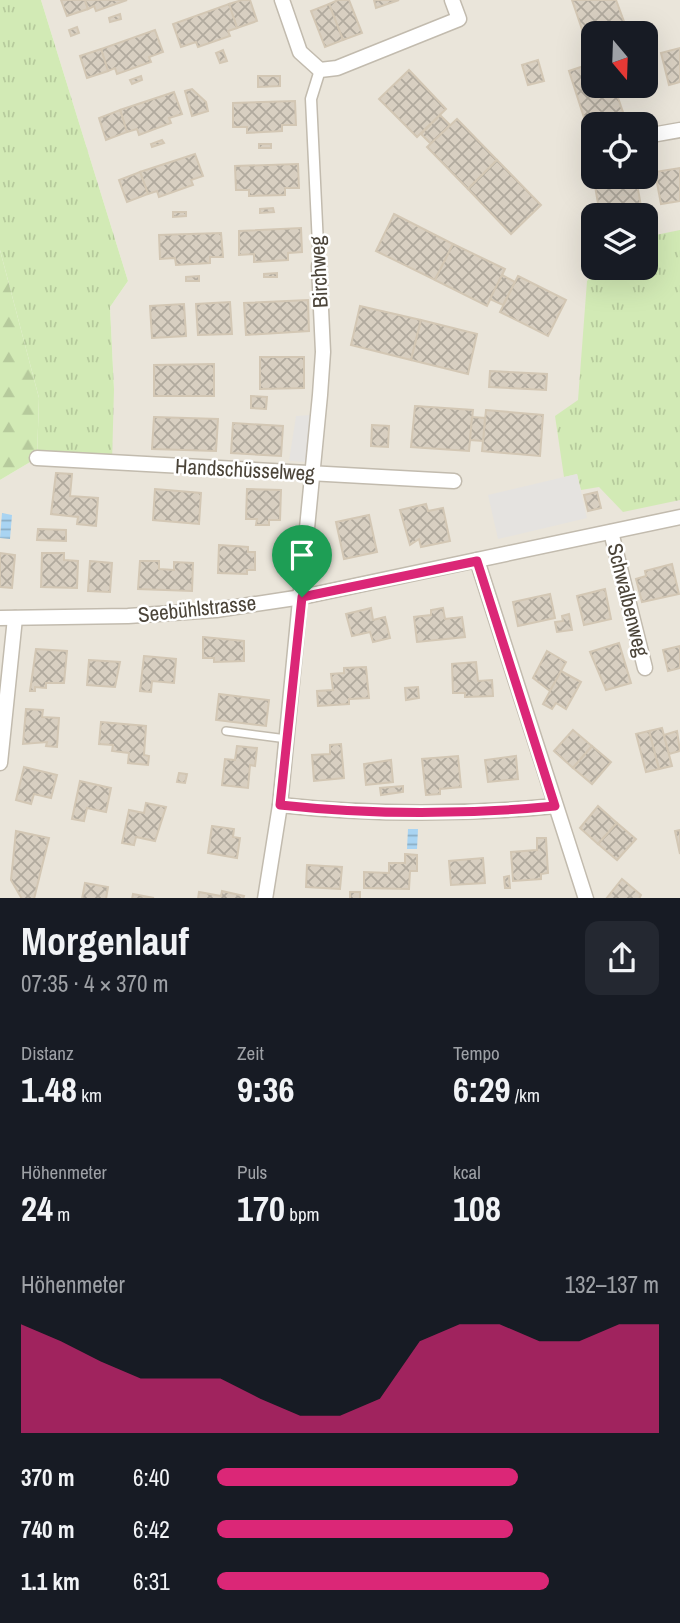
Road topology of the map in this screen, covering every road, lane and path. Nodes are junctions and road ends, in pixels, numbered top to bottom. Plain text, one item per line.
1 (282, 0) edge
2 (452, 0) edge
3 (320, 70) junction
4 (680, 130) edge
5 (658, 134) edge
6 (319, 266) joint
7 (37, 457) dead end
8 (312, 474) junction
9 (454, 481) dead end
10 (680, 517) edge
11 (611, 532) junction
12 (477, 561) junction
13 (302, 597) junction
14 (0, 618) edge
15 (15, 618) junction
16 (645, 668) dead end
17 (226, 731) dead end
18 (287, 739) junction
19 (0, 763) edge
20 (280, 805) junction
21 (555, 806) junction
22 (265, 898) edge
23 (586, 898) edge

1 - 3 street
2 - 3 street
3 - 6 street, Birchweg
4 - 5 street
6 - 8 street, Birchweg
7 - 8 street, Handschüsselweg
8 - 9 street, Handschüsselweg
8 - 13 street, Birchweg
10 - 11 street, Seebühlstrasse
11 - 12 street, Seebühlstrasse
11 - 16 street, Schwalbenweg
12 - 13 street, Seebühlstrasse
12 - 21 street
13 - 15 street, Seebühlstrasse
13 - 18 street, Birchweg
14 - 15 street, Seebühlstrasse
15 - 19 street
17 - 18 lane
18 - 20 street, Birchweg
20 - 21 street
20 - 22 street, Birchweg
21 - 23 street

